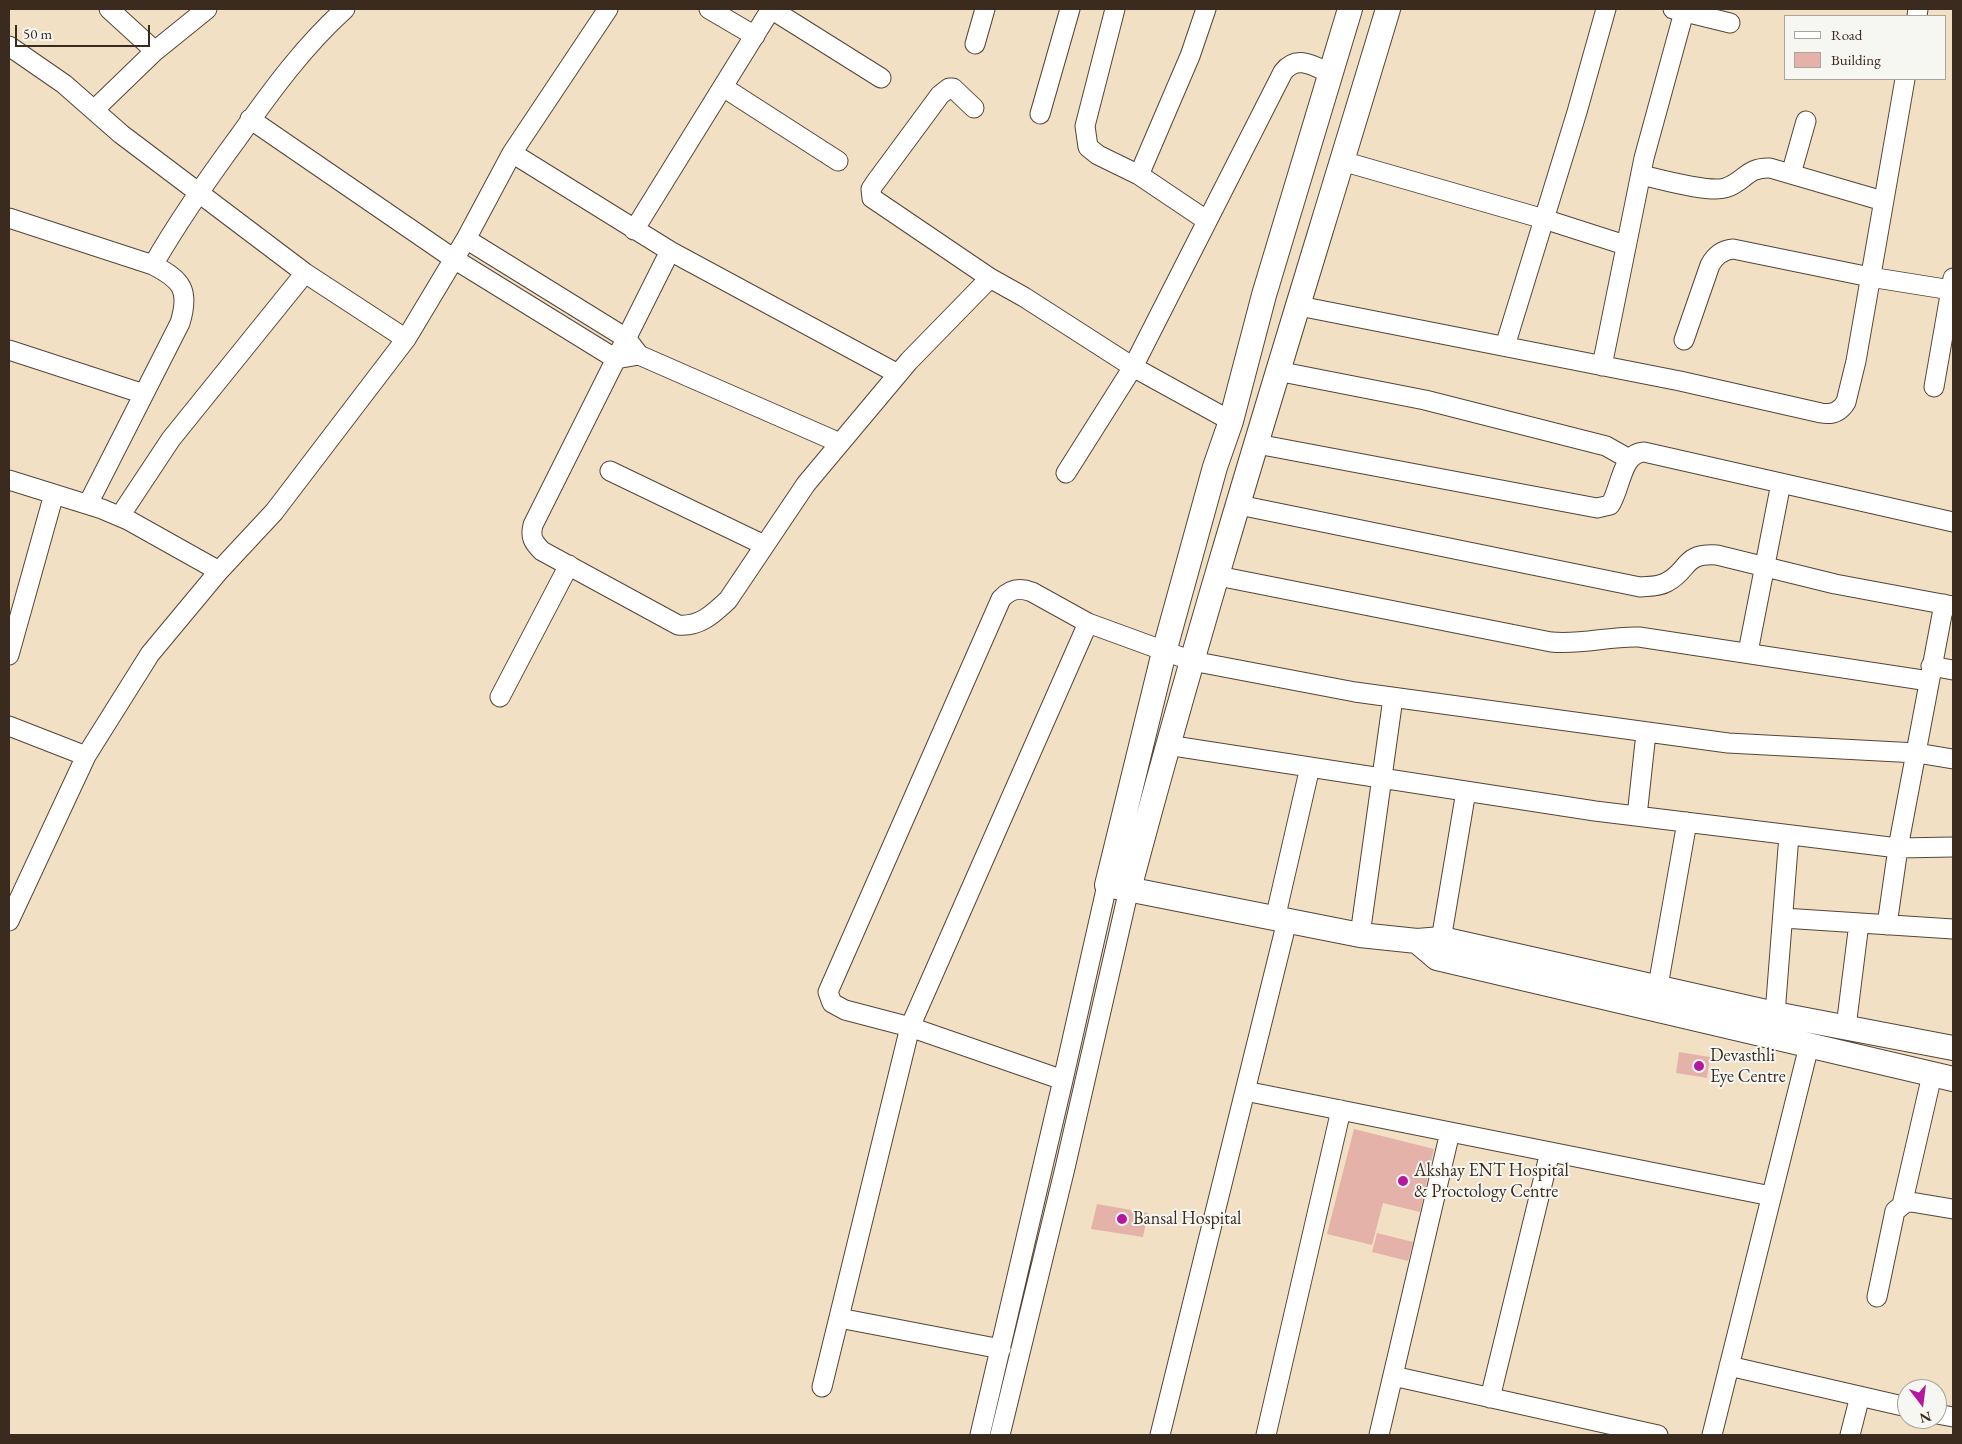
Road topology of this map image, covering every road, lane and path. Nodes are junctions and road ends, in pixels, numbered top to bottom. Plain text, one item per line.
1 (109, 9) edge
2 (207, 9) edge
3 (345, 9) edge
4 (608, 9) edge
5 (709, 9) edge
6 (771, 9) edge
7 (985, 9) edge
8 (1070, 9) edge
9 (1115, 9) edge
10 (1206, 9) edge
11 (1350, 9) edge
12 (1388, 9) edge
13 (1606, 9) edge
14 (1678, 10) edge
15 (1730, 23) dead end
16 (755, 36) junction
17 (976, 44) dead end
18 (9, 46) edge
19 (155, 51) junction
20 (1331, 74) junction
21 (881, 78) dead end
22 (1905, 80) edge
23 (723, 87) junction
24 (974, 108) dead end
25 (94, 110) junction
26 (1040, 114) dead end
27 (250, 120) junction
28 (1806, 121) dead end
29 (512, 153) junction
30 (838, 161) dead end
31 (1342, 161) junction
32 (1791, 174) junction
33 (1138, 175) junction
34 (1641, 175) junction
35 (198, 192) junction
36 (1883, 201) junction
37 (9, 218) edge
38 (1544, 219) junction
39 (1206, 220) junction
40 (634, 230) junction
41 (466, 239) junction
42 (1625, 245) junction
43 (161, 251) junction
44 (670, 251) junction
45 (454, 259) junction
46 (305, 273) junction
47 (1870, 277) junction
48 (996, 281) junction
49 (1952, 283) edge
50 (1299, 306) junction
51 (626, 338) junction
52 (406, 339) junction
53 (1684, 340) dead end
54 (1505, 346) junction
55 (9, 350) edge
56 (639, 355) junction
57 (616, 359) junction
58 (1602, 366) junction
59 (1133, 367) junction
60 (1277, 371) junction
61 (898, 374) junction
62 (1934, 387) dead end
63 (144, 394) junction
64 (1231, 421) junction
65 (840, 442) junction
66 (1257, 444) junction
67 (1629, 459) junction
68 (610, 471) dead end
69 (1066, 473) dead end
70 (9, 480) edge
71 (1781, 483) junction
72 (54, 494) junction
73 (88, 504) junction
74 (1239, 505) junction
75 (120, 516) junction
76 (1953, 522) edge
77 (764, 545) junction
78 (569, 565) junction
79 (1765, 567) junction
80 (219, 571) junction
81 (1218, 576) junction
82 (1948, 605) edge
83 (1088, 623) junction
84 (1164, 652) junction
85 (1748, 652) junction
86 (9, 655) edge
87 (1192, 661) junction
88 (1953, 670) edge
89 (1930, 673) junction
90 (500, 697) dead end
91 (1393, 698) junction
92 (9, 726) edge
93 (1646, 733) junction
94 (1167, 745) junction
95 (1917, 753) junction
96 (86, 756) junction
97 (1953, 759) edge
98 (1310, 767) junction
99 (1383, 778) junction
100 (1466, 791) junction
101 (1637, 816) junction
102 (1687, 822) junction
103 (1789, 835) junction
104 (1953, 847) edge
105 (1898, 848) junction
106 (1118, 887) junction
107 (1783, 918) junction
108 (1281, 920) junction
109 (9, 921) edge
110 (1859, 923) junction
111 (1887, 925) junction
112 (1953, 929) edge
113 (1360, 935) junction
114 (1440, 949) junction
115 (1658, 986) junction
116 (1775, 1014) junction
117 (910, 1027) junction
118 (1846, 1027) junction
119 (1809, 1046) junction
120 (1953, 1048) edge
121 (1942, 1077) edge
122 (1064, 1080) junction
123 (1246, 1090) junction
124 (1341, 1110) junction
125 (1450, 1132) junction
126 (1550, 1152) junction
127 (1771, 1196) junction
128 (1902, 1205) junction
129 (1953, 1209) edge
130 (1877, 1297) dead end
131 (839, 1318) junction
132 (1001, 1350) junction
133 (1729, 1366) junction
134 (1393, 1376) junction
135 (822, 1387) dead end
136 (1860, 1396) junction
137 (1490, 1398) junction
138 (1897, 1405) edge
139 (980, 1435) edge
140 (1000, 1435) edge
141 (1160, 1435) edge
142 (1266, 1435) edge
143 (1379, 1435) edge
144 (1658, 1435) edge
145 (1712, 1435) edge
146 (1850, 1435) edge

1 - 19 street
2 - 19 street
3 - 27 street
4 - 29 street
5 - 16 street
6 - 16 street
6 - 21 street
7 - 17 street
8 - 26 street
9 - 33 street
10 - 33 street
11 - 20 main road
12 - 31 main road
13 - 38 street
14 - 15 street
14 - 34 street
16 - 23 street
18 - 25 street
19 - 25 street
20 - 39 street
20 - 64 main road
22 - 36 street
23 - 30 street
23 - 40 street
24 - 48 street
25 - 35 street
27 - 35 street
27 - 45 street
28 - 32 street
29 - 40 street
29 - 41 street
31 - 38 street
31 - 50 main road
32 - 34 street
32 - 36 street
33 - 39 street
34 - 42 street
35 - 43 street
35 - 46 street
36 - 47 street
37 - 43 street
38 - 42 street
38 - 54 street
39 - 59 street
40 - 44 street
41 - 45 street
41 - 51 street
42 - 58 street
43 - 63 street
44 - 51 street
44 - 61 street
45 - 52 street
45 - 57 street
46 - 52 street
46 - 75 street
47 - 49 street
47 - 53 street
47 - 58 street
48 - 59 street
48 - 61 street
49 - 62 street
50 - 54 street
50 - 60 main road
51 - 56 street
51 - 57 street
52 - 80 street
54 - 58 street
55 - 63 street
56 - 57 street
56 - 65 street
57 - 78 street
59 - 64 street
59 - 69 street
60 - 66 main road
60 - 67 street
61 - 65 street
63 - 73 street
64 - 84 main road
65 - 77 street
66 - 67 street
66 - 74 main road
67 - 71 street
68 - 77 street
70 - 72 street
71 - 76 street
71 - 79 street
72 - 73 street
72 - 86 street
73 - 75 street
74 - 79 street
74 - 81 main road
75 - 80 street
77 - 78 street
78 - 90 street
79 - 82 street
79 - 85 street
80 - 96 street
81 - 85 street
81 - 87 main road
82 - 89 street
83 - 84 street
83 - 117 street
83 - 117 street
84 - 87 street
84 - 106 main road
85 - 89 street
87 - 91 street
87 - 94 main road
88 - 89 street
89 - 95 street
91 - 93 street
91 - 99 street
92 - 96 street
93 - 95 street
93 - 101 street
94 - 98 street
94 - 106 main road
95 - 97 street
95 - 105 street
96 - 109 street
98 - 99 street
98 - 108 street
99 - 100 street
99 - 113 street
100 - 101 street
100 - 114 street
101 - 102 street
102 - 103 street
102 - 115 street
103 - 105 street
103 - 107 street
104 - 105 street
105 - 111 street
106 - 108 main road
106 - 122 street
106 - 140 street
107 - 110 street
107 - 116 street
108 - 113 main road
108 - 123 street
110 - 111 street
110 - 118 street
111 - 112 street
113 - 114 main road
114 - 115 main road
114 - 119 main road
115 - 116 main road
116 - 118 main road
117 - 122 street
117 - 131 street
118 - 120 main road
119 - 121 main road
119 - 127 street
121 - 128 street
122 - 132 street
123 - 124 street
123 - 141 street
124 - 125 street
124 - 142 street
125 - 126 street
125 - 134 street
126 - 127 street
126 - 137 street
127 - 133 street
128 - 129 street
128 - 130 street
131 - 132 street
131 - 135 street
132 - 139 street
133 - 136 street
133 - 145 street
134 - 137 street
134 - 143 street
136 - 138 street
136 - 146 street
137 - 144 street

